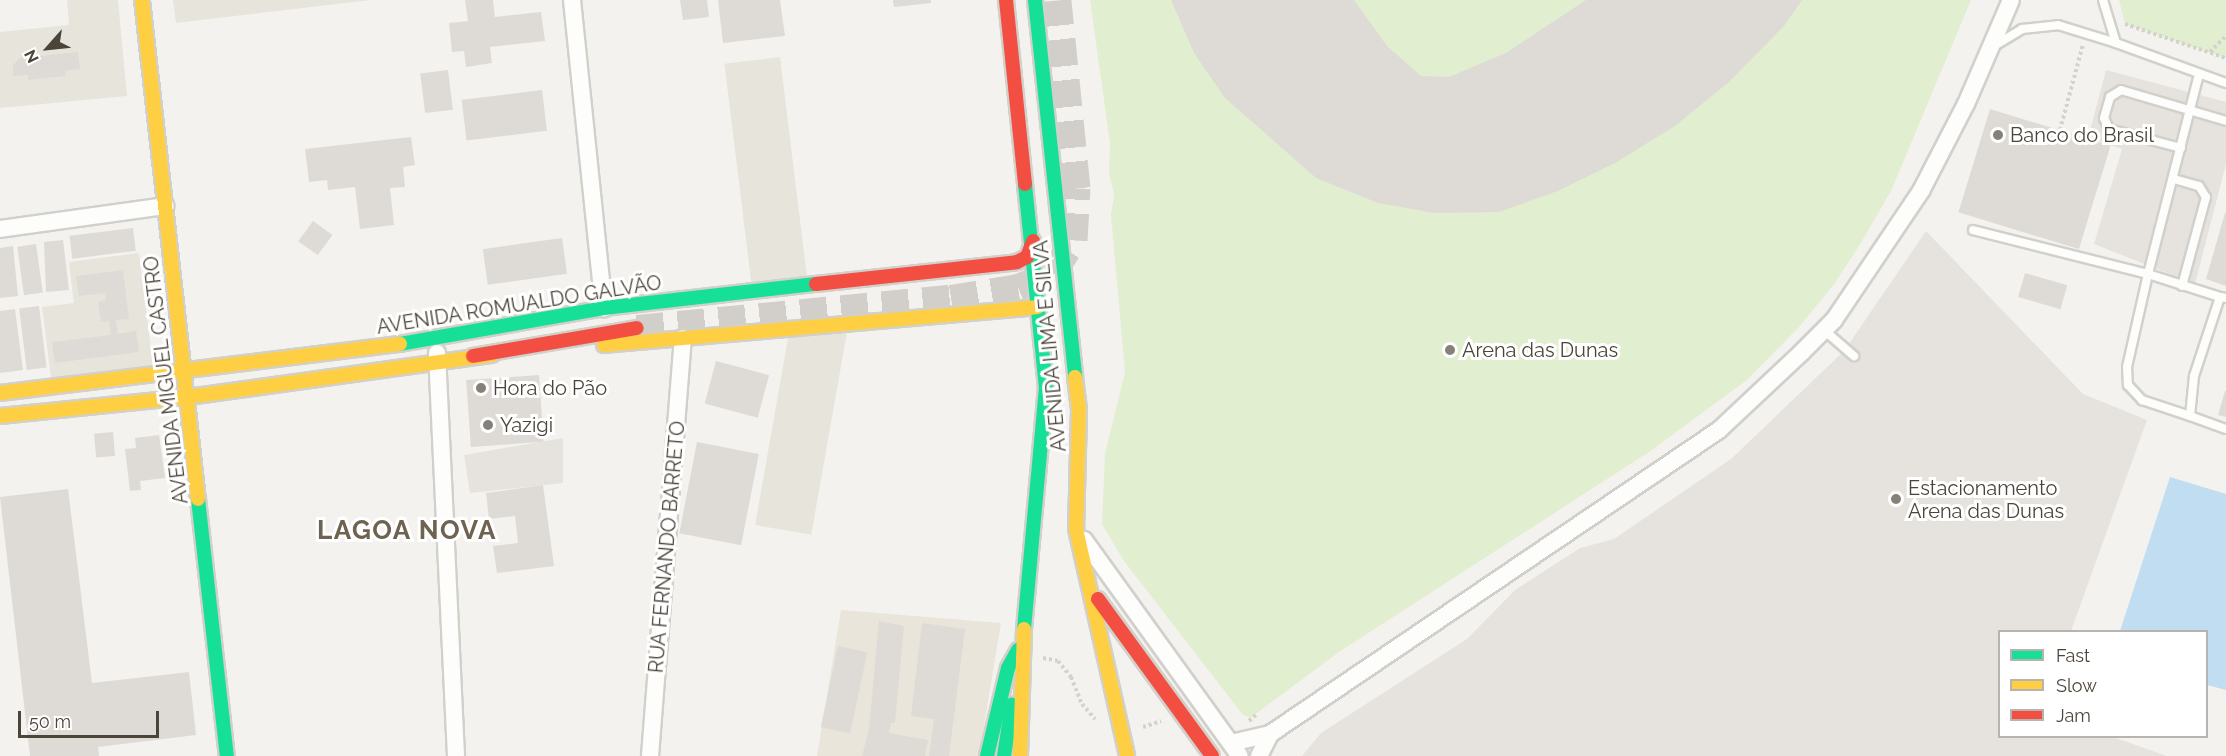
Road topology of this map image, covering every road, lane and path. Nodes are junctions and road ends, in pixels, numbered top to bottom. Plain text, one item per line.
1 (142, 0) edge
2 (572, 0) edge
3 (1006, 0) edge
4 (1035, 0) edge
5 (2011, 0) edge
6 (2103, 0) edge
7 (2123, 16) dead end
8 (2086, 32) junction
9 (2226, 36) edge
10 (2116, 43) junction
11 (1993, 46) junction
12 (2210, 52) junction
13 (2226, 58) edge
14 (2199, 74) junction
15 (2226, 83) edge
16 (2191, 111) junction
17 (2226, 121) edge
18 (2060, 130) dead end
19 (2181, 148) junction
20 (2174, 179) junction
21 (165, 206) junction
22 (0, 228) edge
23 (1973, 230) dead end
24 (1033, 241) junction
25 (2148, 274) junction
26 (2182, 286) junction
27 (2223, 297) edge
28 (1037, 307) junction
29 (604, 308) junction
30 (637, 328) tunnel mouth
31 (1824, 330) junction
32 (683, 338) junction
33 (436, 340) junction
34 (473, 356) junction
35 (1854, 356) dead end
36 (439, 362) junction
37 (184, 371) junction
38 (0, 393) edge
39 (188, 397) junction
40 (0, 416) edge
41 (2190, 416) junction
42 (2226, 429) edge
43 (1076, 529) junction
44 (1091, 589) junction
45 (1023, 641) junction
46 (1270, 734) junction
47 (1236, 750) edge
48 (227, 756) edge
49 (456, 756) edge
50 (650, 756) edge
51 (987, 756) edge
52 (1004, 756) edge
53 (1020, 756) edge
54 (1127, 756) edge
55 (1212, 756) edge
56 (1259, 756) edge

1 - 21 main road, AVENIDA MIGUEL CASTRO
2 - 29 street
3 - 24 main road, AVENIDA LIMA E SILVA
4 - 43 main road, AVENIDA LIMA E SILVA
5 - 11 street
6 - 10 lane
7 - 12 path
8 - 10 lane
8 - 11 lane
8 - 18 path
9 - 12 path
10 - 14 lane
11 - 31 street
12 - 13 path
14 - 15 lane
14 - 16 lane
16 - 17 lane
16 - 19 lane
16 - 19 lane
19 - 20 lane
20 - 25 lane
20 - 26 lane
21 - 22 street
21 - 37 main road, AVENIDA MIGUEL CASTRO
23 - 25 lane
24 - 28 main road, AVENIDA LIMA E SILVA
24 - 29 main road, AVENIDA ROMUALDO GALVÃO
25 - 26 lane
25 - 41 lane
26 - 27 lane
27 - 41 lane
28 - 32 main road
28 - 45 main road, AVENIDA LIMA E SILVA
29 - 33 main road, AVENIDA ROMUALDO GALVÃO
30 - 34 main road
31 - 35 lane
31 - 46 street
32 - 34 main road
32 - 50 street, RUA FERNANDO BARRETO
33 - 36 street
33 - 37 main road, AVENIDA ROMUALDO GALVÃO
34 - 36 main road
36 - 39 main road
36 - 49 street
37 - 38 main road, AVENIDA ROMUALDO GALVÃO
37 - 39 main road, AVENIDA MIGUEL CASTRO
39 - 40 main road
39 - 48 main road, AVENIDA MIGUEL CASTRO
41 - 42 lane
43 - 44 main road, AVENIDA LIMA E SILVA
43 - 47 street
44 - 54 main road, AVENIDA LIMA E SILVA
44 - 55 main road
45 - 51 main road
45 - 52 main road
45 - 53 main road
46 - 47 street
46 - 56 street

